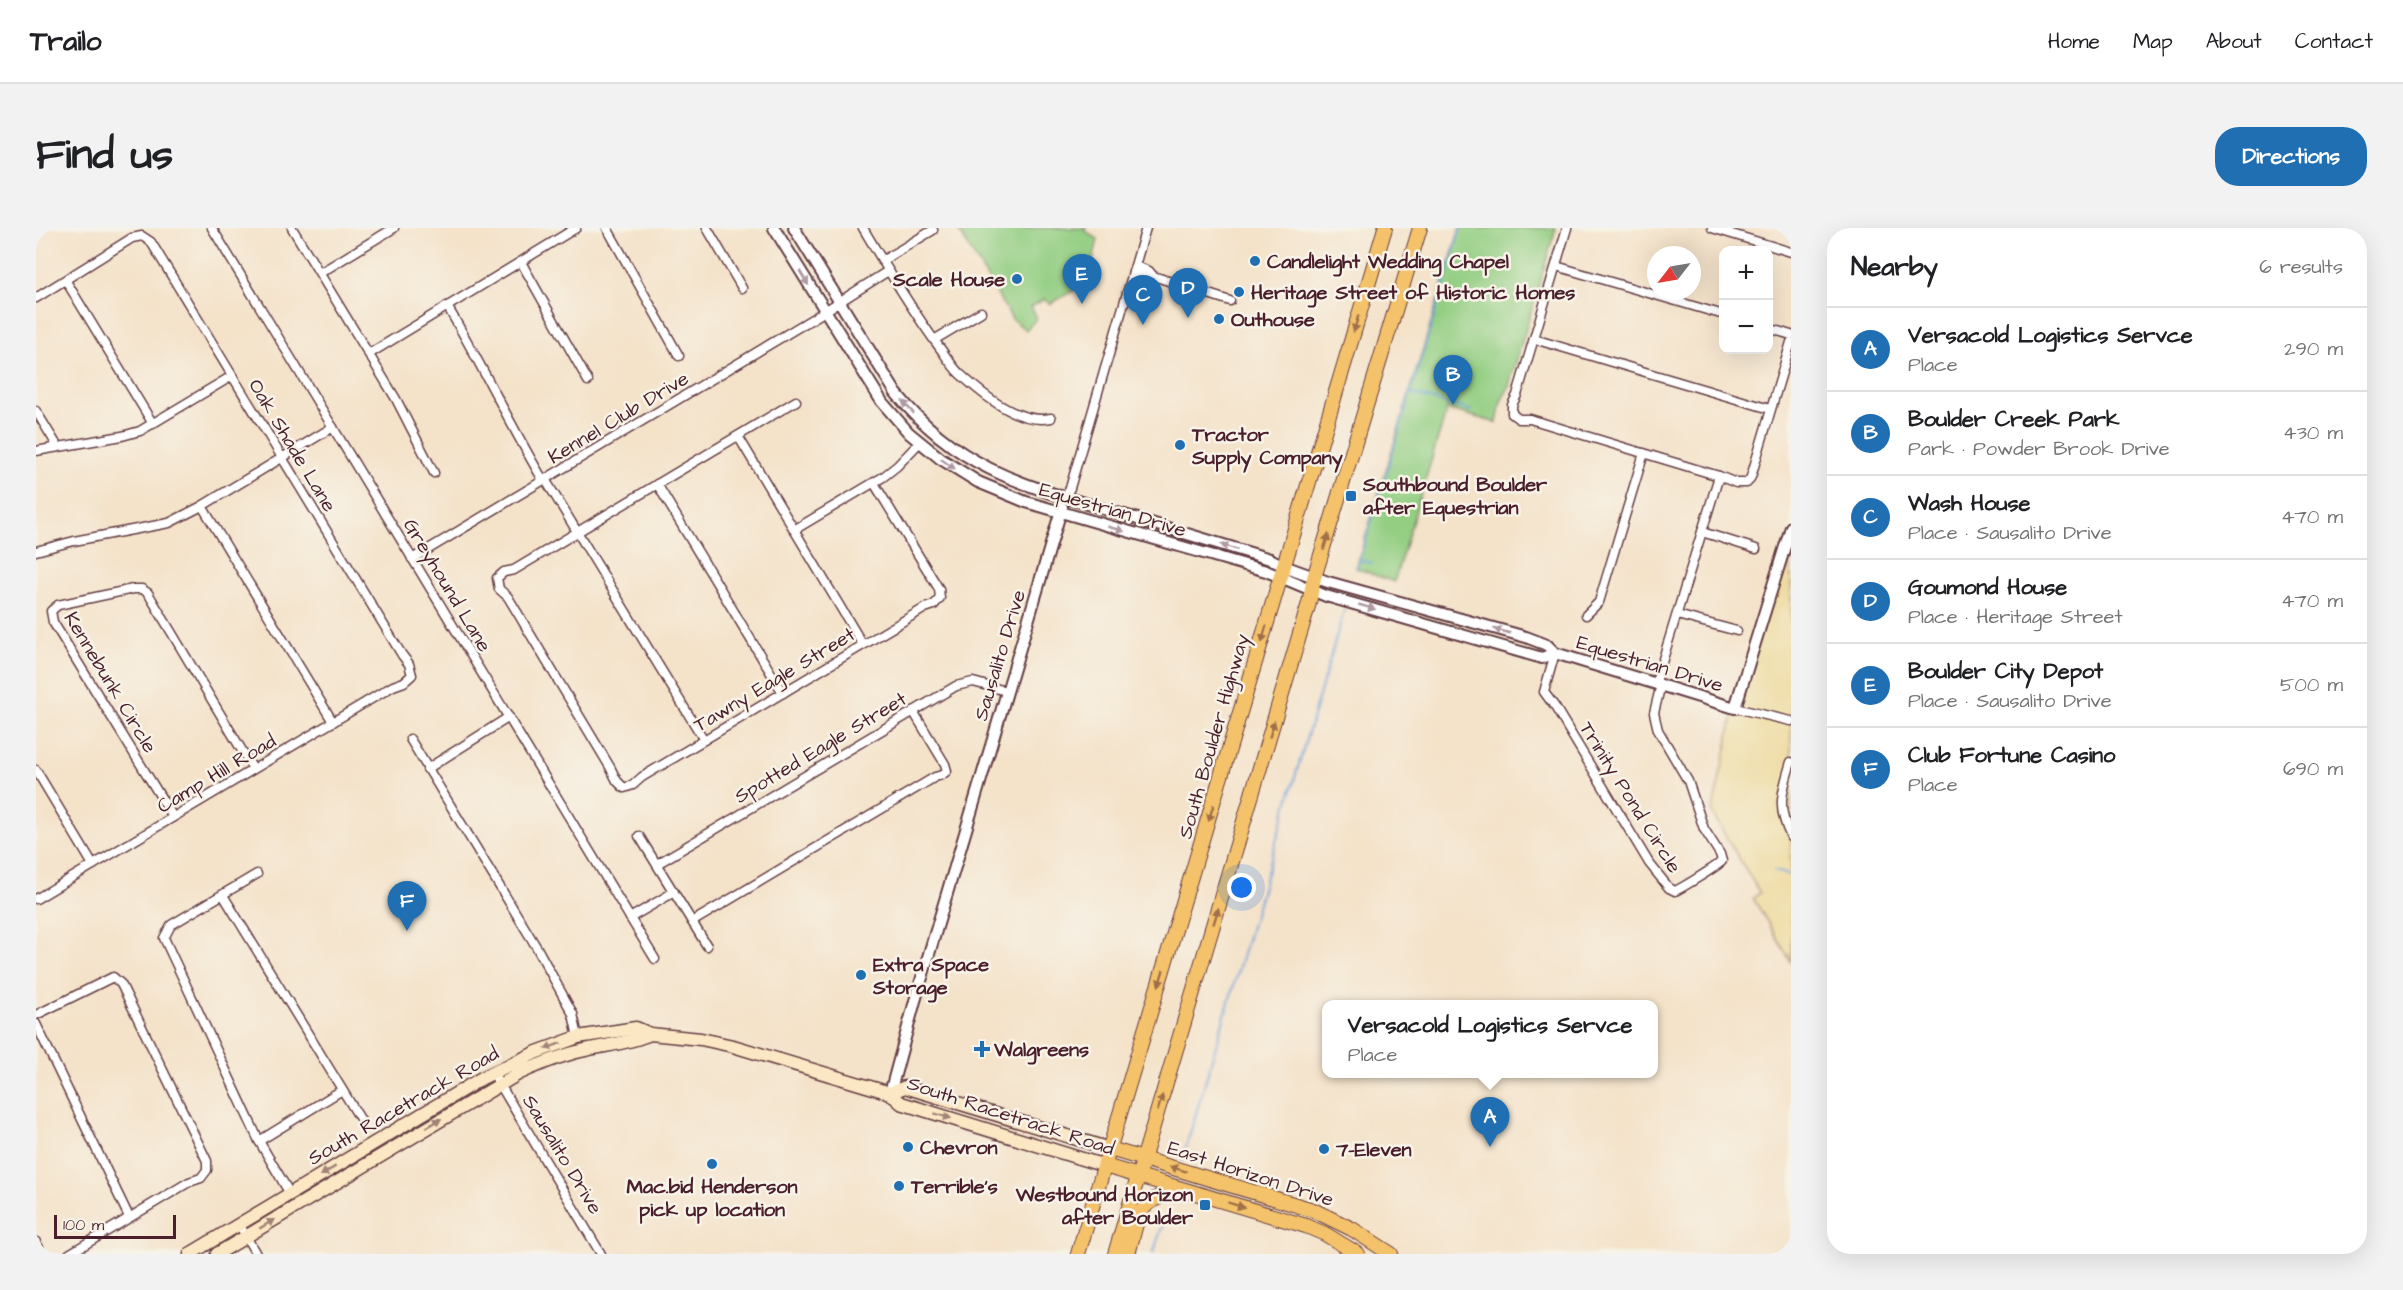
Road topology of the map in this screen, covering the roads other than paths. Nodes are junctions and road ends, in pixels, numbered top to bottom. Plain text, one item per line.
1 (212, 228) edge
2 (292, 228) edge
3 (394, 228) edge
4 (576, 228) edge
5 (607, 228) edge
6 (707, 228) edge
7 (774, 228) edge
8 (794, 228) edge
9 (862, 228) edge
10 (1146, 228) edge
11 (1385, 228) edge
12 (1420, 228) edge
13 (1567, 228) edge
14 (1712, 228) edge
15 (933, 230) dead end
16 (1791, 252) edge
17 (882, 261) junction
18 (521, 262) junction
19 (1556, 266) junction
20 (1134, 269) junction
21 (888, 271) junction
22 (320, 273) junction
23 (66, 280) junction
24 (742, 288) dead end
25 (36, 298) edge
26 (1230, 301) dead end
27 (839, 302) junction
28 (447, 306) junction
29 (825, 311) junction
30 (981, 312) dead end
31 (1719, 314) edge
32 (1773, 330) edge
33 (1791, 335) edge
34 (1534, 339) junction
35 (934, 340) junction
36 (1791, 342) edge
37 (369, 354) junction
38 (679, 356) dead end
39 (232, 376) junction
40 (588, 381) dead end
41 (796, 401) dead end
42 (1770, 409) junction
43 (36, 411) edge
44 (1051, 418) dead end
45 (153, 424) junction
46 (333, 427) junction
47 (738, 436) junction
48 (920, 442) junction
49 (58, 447) junction
50 (36, 451) edge
51 (1644, 453) junction
52 (282, 458) junction
53 (434, 473) dead end
54 (1719, 476) junction
55 (544, 480) junction
56 (874, 483) junction
57 (657, 484) junction
58 (1065, 498) junction
59 (202, 506) junction
60 (1060, 512) junction
61 (1791, 527) edge
62 (794, 530) junction
63 (578, 532) junction
64 (1702, 532) junction
65 (1756, 549) dead end
66 (36, 551) edge
67 (412, 559) junction
68 (1282, 572) junction
69 (1313, 584) junction
70 (1586, 615) dead end
71 (1677, 615) junction
72 (1737, 631) dead end
73 (863, 645) junction
74 (1555, 653) junction
75 (412, 675) joint
76 (1659, 683) junction
77 (1006, 691) junction
78 (783, 693) junction
79 (1735, 708) junction
80 (913, 711) junction
81 (509, 717) junction
82 (1791, 721) edge
83 (333, 722) junction
84 (410, 739) dead end
85 (704, 740) junction
86 (1791, 762) edge
87 (428, 769) junction
88 (36, 770) edge
89 (253, 770) junction
90 (173, 817) junction
91 (1790, 835) edge
92 (639, 836) dead end
93 (657, 864) junction
94 (93, 865) junction
95 (257, 874) dead end
96 (674, 892) junction
97 (223, 895) junction
98 (36, 899) edge
99 (630, 918) junction
100 (692, 922) junction
101 (707, 946) dead end
102 (655, 959) dead end
103 (36, 1015) edge
104 (36, 1024) edge
105 (650, 1034) junction
106 (578, 1037) junction
107 (496, 1078) junction
108 (342, 1090) junction
109 (890, 1093) junction
110 (362, 1122) dead end
111 (259, 1141) junction
112 (1110, 1149) junction
113 (1127, 1154) joint
114 (367, 1155) junction
115 (1144, 1159) junction
116 (1105, 1166) junction
117 (1121, 1171) joint
118 (1138, 1176) junction
119 (1180, 1189) junction
120 (290, 1194) junction
121 (129, 1217) junction
122 (1339, 1222) junction
123 (239, 1224) junction
124 (1325, 1234) junction
125 (246, 1236) junction
126 (36, 1242) edge
127 (42, 1254) edge
128 (69, 1254) edge
129 (190, 1254) edge
130 (217, 1254) edge
131 (256, 1254) edge
132 (601, 1254) edge
133 (1078, 1254) edge
134 (1115, 1254) edge
135 (1128, 1254) edge
136 (1358, 1254) edge
137 (1391, 1254) edge

1 - 46 street, Greyhound Lane
2 - 22 street
3 - 22 street
4 - 18 street
5 - 38 street
6 - 24 street
7 -> 29 street, Equestrian Drive
8 - 27 street, Equestrian Drive
9 - 17 street
10 - 20 street, Sausalito Drive
11 -> 68 main road, South Boulder Highway
69 -> 12 main road
13 - 19 street
14 - 16 street
15 - 17 street
17 - 21 street
18 - 28 street
18 - 40 street
19 - 31 street
19 - 34 street
20 - 26 street
20 - 58 street, Sausalito Drive
21 - 27 street, Kennel Club Drive
21 - 35 street
22 - 37 street
23 - 25 street
23 - 39 street, Oak Shade Lane
23 - 45 street
27 - 29 street, Kennel Club Drive
58 -> 27 street, Equestrian Drive
28 - 37 street
28 - 55 street
29 - 48 street, Equestrian Drive
29 - 55 street, Kennel Club Drive
30 - 35 street
32 - 33 street
34 - 42 street
34 - 51 street
35 - 44 street
36 - 42 street
37 - 53 street
39 - 45 street
39 - 52 street, Oak Shade Lane
41 - 47 street
42 - 54 street
43 - 49 street
45 - 49 street
46 - 52 street
46 - 67 street, Greyhound Lane
47 - 57 street
47 - 62 street
48 - 56 street
48 -> 60 street, Equestrian Drive
49 - 50 street
51 - 54 street
51 - 70 street
52 - 59 street
52 - 75 street, Oak Shade Lane
54 - 64 street
55 - 63 street
55 - 67 street, Kennel Club Drive
56 - 62 street
56 - 73 street, Tawny Eagle Street
57 - 63 street
57 - 78 street
58 - 60 street, Sausalito Drive
68 -> 58 street, Equestrian Drive
59 - 66 street
59 - 83 street
60 -> 68 street, Equestrian Drive
60 - 77 street, Sausalito Drive
61 - 79 street
62 - 73 street
63 - 85 street
63 - 85 street, Tawny Eagle Street
64 - 65 street
64 - 71 street
67 - 81 street, Greyhound Lane
68 - 69 street, Equestrian Drive
68 -> 112 main road, South Boulder Highway
69 - 74 street, Equestrian Drive
115 -> 69 main road
71 - 72 street
71 - 76 street
73 - 78 street, Tawny Eagle Street
74 - 76 street, Equestrian Drive
74 - 76 street, Trinity Pond Circle
75 - 83 street, Camp Hill Road
76 - 79 street, Equestrian Drive
77 - 80 street, Spotted Eagle Street
77 - 109 street, Sausalito Drive
78 - 85 street, Tawny Eagle Street
79 - 82 street
80 - 93 street, Spotted Eagle Street
80 - 100 street
81 - 87 street
81 - 99 street, Greyhound Lane
83 - 89 street, Camp Hill Road
84 - 87 street
86 - 91 street
87 - 106 street
88 - 94 street
89 - 90 street, Camp Hill Road
89 - 90 street, Kennebunk Circle
90 - 94 street, Camp Hill Road
92 - 93 street
93 - 96 street
94 - 98 street, Camp Hill Road
95 - 97 street
96 - 99 street
96 - 100 street
97 - 108 street
97 - 111 street
99 - 102 street, Greyhound Lane
100 - 101 street
103 - 121 street
104 - 121 street
105 - 106 main road, South Racetrack Road
105 - 107 main road, South Racetrack Road
105 - 109 main road, South Racetrack Road
106 -> 107 main road, South Racetrack Road
107 - 114 main road, South Racetrack Road
107 - 132 street, Sausalito Drive
108 - 110 street
108 - 111 street
109 - 112 main road, South Racetrack Road
109 -> 116 main road, South Racetrack Road
111 - 120 street
112 - 113 main road, South Racetrack Road
112 - 116 main road, South Boulder Highway
113 - 115 main road, East Horizon Drive
114 -> 120 main road, South Racetrack Road
125 -> 114 main road, South Racetrack Road
115 - 118 main road
122 -> 115 main road, East Horizon Drive
116 - 117 main road, South Racetrack Road
116 - 133 main road, South Boulder Highway
117 - 118 main road, East Horizon Drive
118 - 119 main road, East Horizon Drive
118 - 134 main road
119 -> 124 main road, East Horizon Drive
119 - 135 main road
120 - 123 main road, South Racetrack Road
121 - 128 street
122 - 124 main road
122 - 137 main road, East Horizon Drive
123 - 125 street
123 - 129 main road, South Racetrack Road
124 - 136 main road, East Horizon Drive
125 - 130 main road, South Racetrack Road
125 - 131 street
126 - 127 street

